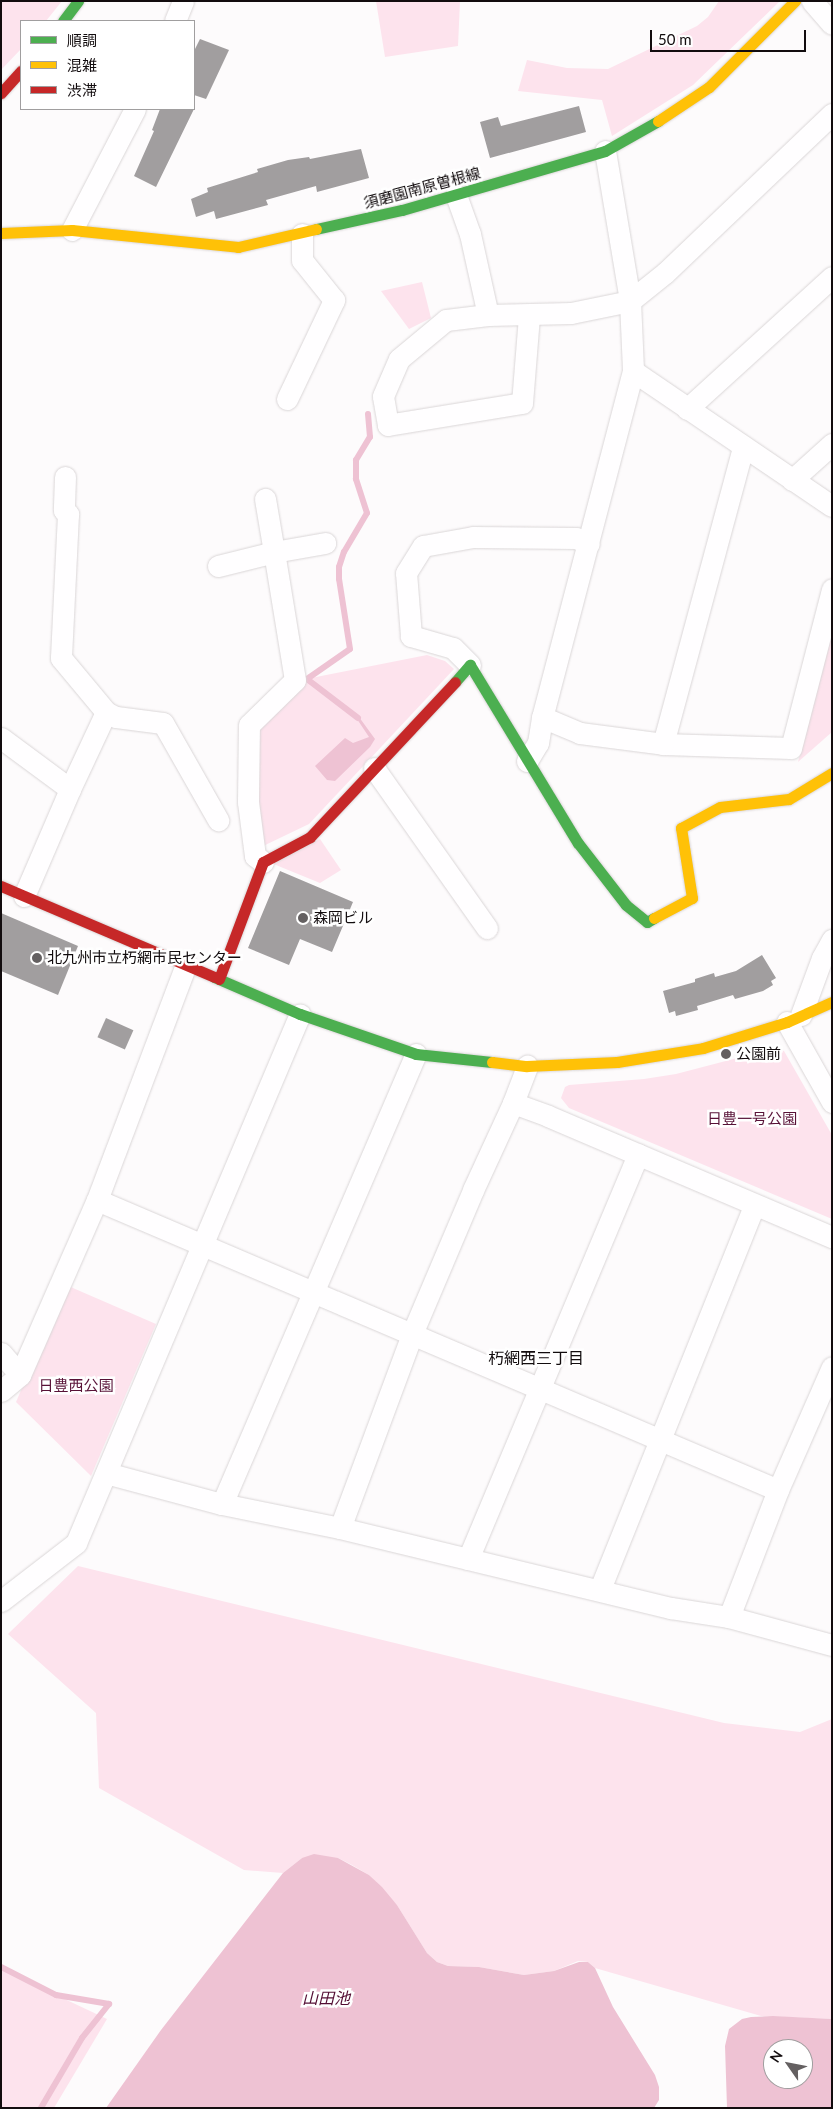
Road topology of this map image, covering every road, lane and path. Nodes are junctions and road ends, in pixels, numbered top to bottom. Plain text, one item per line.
1 (78, 1) edge
2 (184, 1) edge
3 (795, 1) edge
4 (812, 1) edge
5 (64, 20) edge
6 (175, 20) edge
7 (832, 24) edge
8 (20, 72) edge
9 (1, 93) edge
10 (135, 110) edge
11 (832, 114) edge
12 (605, 151) junction
13 (456, 195) junction
14 (72, 230) junction
15 (1, 233) edge
16 (302, 234) junction
17 (832, 277) edge
18 (630, 301) junction
19 (488, 315) junction
20 (529, 316) junction
21 (633, 371) junction
22 (288, 399) dead end
23 (687, 409) junction
24 (832, 444) edge
25 (743, 447) junction
26 (65, 477) dead end
27 (792, 480) junction
28 (265, 499) dead end
29 (832, 506) edge
30 (325, 544) dead end
31 (589, 544) junction
32 (274, 552) junction
33 (218, 566) dead end
34 (832, 588) edge
35 (470, 665) junction
36 (106, 712) junction
37 (542, 717) junction
38 (1, 738) edge
39 (663, 744) junction
40 (527, 761) junction
41 (374, 768) junction
42 (832, 773) edge
43 (70, 789) junction
44 (218, 820) dead end
45 (263, 862) junction
46 (1, 886) edge
47 (24, 896) junction
48 (487, 928) dead end
49 (832, 940) edge
50 (186, 964) junction
51 (219, 979) junction
52 (832, 1002) edge
53 (300, 1014) junction
54 (794, 1019) junction
55 (416, 1054) junction
56 (527, 1066) junction
57 (832, 1102) edge
58 (513, 1103) junction
59 (638, 1154) junction
60 (96, 1200) junction
61 (754, 1205) junction
62 (832, 1237) edge
63 (203, 1246) junction
64 (314, 1293) junction
65 (412, 1334) junction
66 (1, 1353) edge
67 (832, 1368) edge
68 (20, 1375) junction
69 (539, 1388) junction
70 (1, 1391) edge
71 (659, 1440) junction
72 (106, 1473) junction
73 (778, 1490) junction
74 (222, 1504) junction
75 (340, 1528) junction
76 (468, 1559) junction
77 (600, 1589) junction
78 (1, 1601) edge
79 (730, 1617) junction
80 (832, 1645) edge

1 - 5 main road
2 - 6 street
3 - 12 main road, 須磨園南原曽根線
4 - 7 street
8 - 9 main road
10 - 14 street
11 - 18 street
12 - 13 main road, 須磨園南原曽根線
12 - 18 street
13 - 16 main road, 須磨園南原曽根線
13 - 19 street
14 - 15 main road, 須磨園南原曽根線
14 - 16 main road, 須磨園南原曽根線
16 - 22 street
17 - 23 street
18 - 20 street
18 - 21 street
19 - 20 street
19 - 20 street
21 - 23 street
21 - 31 street
23 - 25 street
24 - 27 street
25 - 27 street
25 - 39 street
26 - 36 street
27 - 29 street
28 - 32 street
30 - 32 street
31 - 35 street
31 - 37 street
32 - 33 street
32 - 45 street
34 - 39 street
35 - 40 main road
35 - 41 main road
36 - 43 street
36 - 44 street
37 - 39 street
37 - 40 street
38 - 43 street
40 - 42 main road
41 - 45 main road
41 - 48 street
43 - 47 street
45 - 51 main road
46 - 47 main road
47 - 50 main road
49 - 54 street
50 - 51 main road
50 - 60 street
51 - 53 main road
52 - 54 main road
53 - 55 main road
53 - 63 street
54 - 56 main road
54 - 57 street
55 - 56 main road
55 - 64 street
56 - 58 street
58 - 59 street
58 - 65 street
59 - 61 street
59 - 69 street
60 - 63 street
60 - 68 street
61 - 62 street
61 - 71 street
63 - 64 street
63 - 72 street
64 - 65 street
64 - 74 street
65 - 69 street
65 - 75 street
66 - 68 street
67 - 73 street
68 - 70 street
69 - 71 street
69 - 76 street
71 - 73 street
71 - 77 street
72 - 74 street
72 - 78 street
73 - 79 street
74 - 75 street
75 - 76 street
76 - 77 street
77 - 79 street
79 - 80 street

